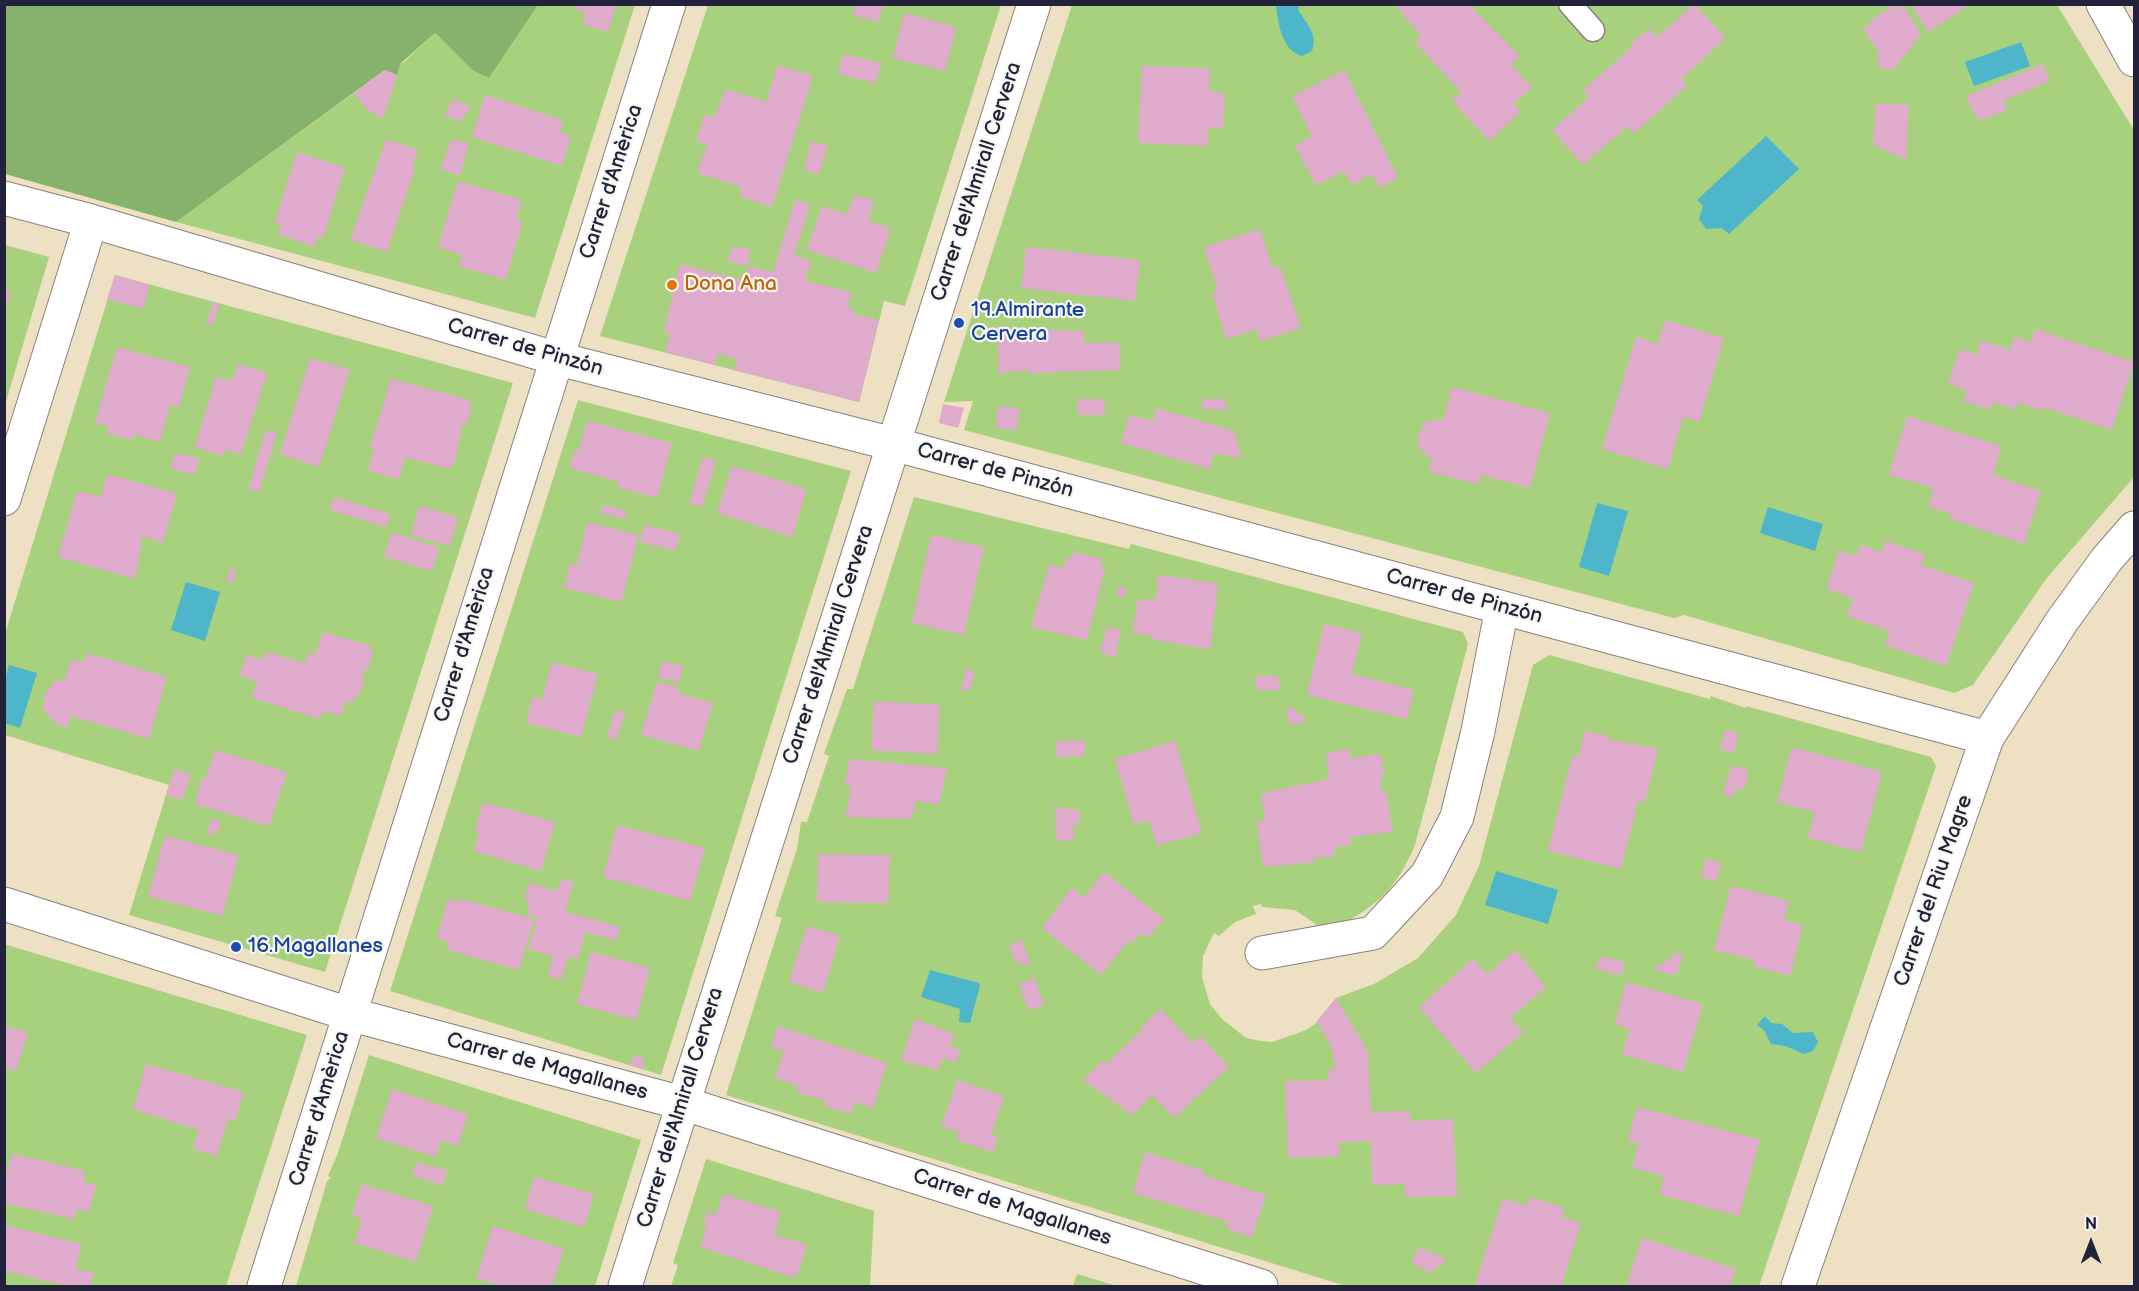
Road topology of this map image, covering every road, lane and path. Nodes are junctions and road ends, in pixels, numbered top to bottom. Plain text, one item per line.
1 (669, 4) edge
2 (1034, 4) edge
3 (1570, 4) edge
4 (2103, 4) edge
5 (1593, 30) dead end
6 (2134, 60) edge
7 (4, 198) edge
8 (91, 221) junction
9 (555, 358) junction
10 (893, 444) junction
11 (4, 499) edge
12 (2134, 528) edge
13 (1502, 608) junction
14 (1987, 738) junction
15 (4, 904) edge
16 (1262, 953) dead end
17 (349, 1014) junction
18 (682, 1103) junction
19 (264, 1287) edge
20 (625, 1287) edge
21 (1261, 1287) edge
22 (1798, 1287) edge

1 - 9 street, Carrer d'Amèrica
2 - 10 street, Carrer del'Almirall Cervera
3 - 5 lane
4 - 6 street
7 - 8 street, Carrer de Pinzón
8 - 9 street, Carrer de Pinzón
8 - 11 street
9 - 10 street, Carrer de Pinzón
9 - 17 street, Carrer d'Amèrica
10 - 13 street, Carrer de Pinzón
10 - 18 street, Carrer del'Almirall Cervera
12 - 14 street, Carrer del Riu Magre
13 - 14 street, Carrer de Pinzón
13 - 16 street
14 - 22 street, Carrer del Riu Magre
15 - 17 street, Carrer de Magallanes
17 - 18 street, Carrer de Magallanes
17 - 19 street, Carrer d'Amèrica
18 - 20 street, Carrer del'Almirall Cervera
18 - 21 street, Carrer de Magallanes

